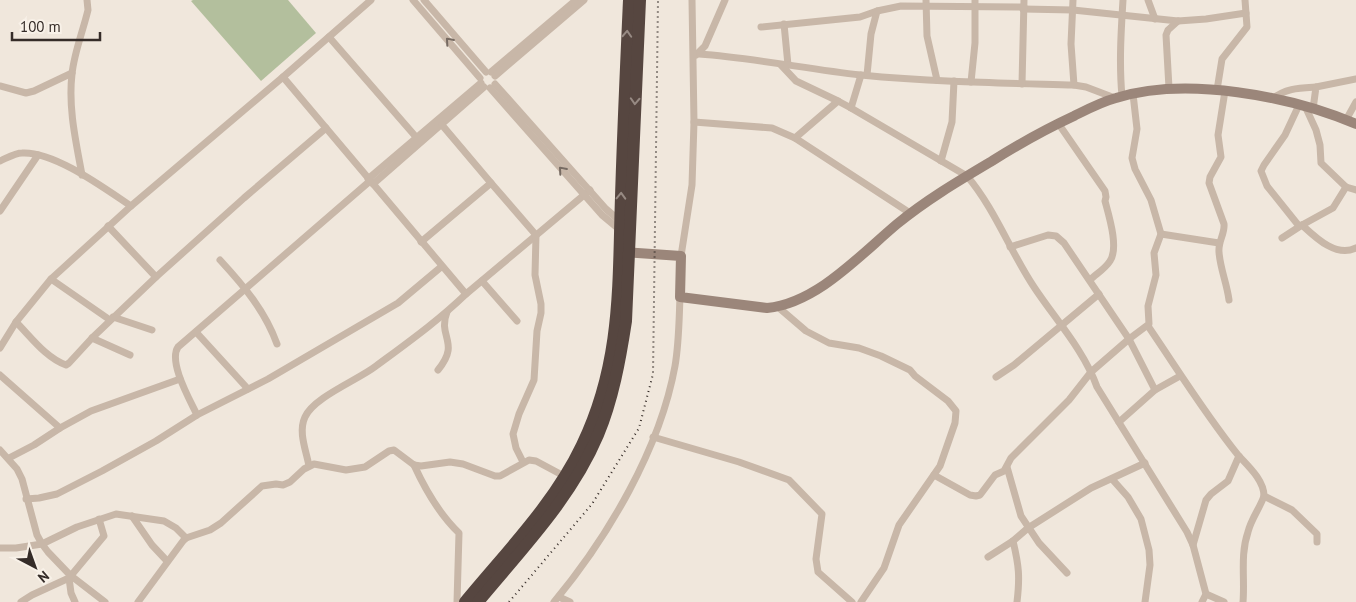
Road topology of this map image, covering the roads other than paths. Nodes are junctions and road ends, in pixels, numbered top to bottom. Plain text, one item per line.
1 (87, 0) edge
2 (371, 0) edge
3 (413, 0) edge
4 (424, 0) edge
5 (576, 0) edge
6 (584, 0) edge
7 (629, 0) edge
8 (640, 0) edge
9 (692, 0) edge
10 (725, 0) edge
11 (1073, 0) edge
12 (1122, 0) edge
13 (1148, 0) edge
14 (1245, 0) edge
15 (926, 3) edge
16 (976, 3) edge
17 (1024, 5) edge
18 (1073, 10) junction
19 (877, 11) junction
20 (1122, 14) junction
21 (1246, 14) junction
22 (1155, 19) junction
23 (1178, 21) junction
24 (784, 24) junction
25 (761, 27) dead end
26 (328, 37) junction
27 (696, 55) junction
28 (785, 65) junction
29 (72, 73) junction
30 (491, 73) junction
31 (864, 75) junction
32 (282, 78) junction
33 (1356, 79) edge
34 (937, 80) junction
35 (954, 81) junction
36 (971, 82) junction
37 (486, 84) junction
38 (1022, 84) junction
39 (1074, 85) junction
40 (0, 86) edge
41 (1316, 87) junction
42 (1169, 88) junction
43 (1221, 90) junction
44 (1133, 94) junction
45 (1118, 97) junction
46 (1272, 99) junction
47 (838, 101) junction
48 (1356, 102) edge
49 (1306, 107) junction
50 (852, 108) junction
51 (694, 122) junction
52 (1351, 122) edge
53 (1058, 123) junction
54 (442, 125) junction
55 (326, 128) junction
56 (416, 137) junction
57 (795, 138) junction
58 (38, 156) junction
59 (0, 161) edge
60 (941, 161) junction
61 (82, 175) junction
62 (967, 176) junction
63 (370, 181) junction
64 (491, 183) junction
65 (1346, 187) junction
66 (1356, 190) edge
67 (587, 193) junction
68 (131, 206) junction
69 (0, 211) edge
70 (910, 213) junction
71 (620, 225) junction
72 (1300, 225) junction
73 (108, 226) junction
74 (1161, 234) junction
75 (536, 235) junction
76 (1282, 238) dead end
77 (422, 242) junction
78 (1219, 243) junction
79 (1010, 248) junction
80 (1356, 248) edge
81 (624, 252) junction
82 (681, 256) junction
83 (220, 260) dead end
84 (441, 266) junction
85 (156, 277) junction
86 (51, 279) junction
87 (1090, 280) junction
88 (482, 281) junction
89 (246, 288) junction
90 (466, 294) junction
91 (1099, 294) junction
92 (680, 297) junction
93 (1229, 300) dead end
94 (778, 307) junction
95 (447, 312) junction
96 (112, 318) junction
97 (517, 321) dead end
98 (16, 322) junction
99 (1061, 325) junction
100 (1148, 326) junction
101 (152, 330) dead end
102 (196, 332) junction
103 (92, 338) junction
104 (1129, 339) junction
105 (277, 344) dead end
106 (0, 348) edge
107 (130, 355) dead end
108 (438, 370) dead end
109 (1092, 372) junction
110 (0, 375) edge
111 (1180, 376) junction
112 (996, 377) dead end
113 (180, 379) junction
114 (248, 389) junction
115 (1155, 390) junction
116 (197, 416) junction
117 (1119, 422) junction
118 (60, 428) junction
119 (653, 437) junction
120 (0, 450) edge
121 (1240, 456) junction
122 (9, 458) junction
123 (523, 462) junction
124 (1146, 463) junction
125 (414, 465) junction
126 (309, 466) junction
127 (1007, 467) junction
128 (934, 475) junction
129 (564, 476) junction
130 (1112, 479) junction
131 (1264, 496) junction
132 (26, 499) junction
133 (132, 516) junction
134 (99, 519) junction
135 (1028, 528) junction
136 (186, 538) junction
137 (1013, 542) junction
138 (1317, 542) dead end
139 (42, 544) junction
140 (1193, 545) junction
141 (0, 548) edge
142 (988, 558) dead end
143 (167, 561) junction
144 (1066, 573) dead end
145 (70, 577) junction
146 (1206, 594) junction
147 (556, 599) edge
148 (22, 602) edge
149 (74, 602) edge
150 (105, 602) edge
151 (138, 602) edge
152 (457, 602) edge
153 (464, 602) edge
154 (478, 602) edge
155 (570, 602) edge
156 (852, 602) edge
157 (861, 602) edge
158 (1016, 602) edge
159 (1145, 602) edge
160 (1202, 602) edge
161 (1224, 602) edge
162 (1243, 602) edge

1 - 29 street
2 - 26 street
37 -> 3 street
4 - 30 street
5 - 30 street
6 - 30 street
71 -> 7 highway
8 -> 81 highway
9 - 27 street
10 - 27 street
11 - 18 street
12 - 20 street
13 - 22 street
14 - 21 street
15 - 16 street
15 - 19 street
15 - 34 street
16 - 17 street
16 - 36 street
17 - 18 street
17 - 38 street
18 - 20 street
18 - 39 street
19 - 24 street
19 - 31 street
20 - 22 street
20 - 45 street
21 - 23 street
21 - 43 street
22 - 23 street
23 - 42 street
24 - 25 street
24 - 28 street
26 - 32 street
26 - 56 street
27 - 28 street
27 - 51 street
28 - 31 street
28 - 47 street
29 - 40 street
29 - 61 street
30 - 37 street
30 - 37 street
31 - 34 street
31 - 50 street
32 - 55 street
32 - 68 street
33 - 41 street
34 - 35 street
35 - 36 street
35 - 60 street
36 - 38 street
37 - 54 street
37 - 56 street
37 - 67 street
38 - 39 street
39 - 45 street
41 - 46 street
41 - 49 street
42 - 43 street
42 - 44 street
43 - 46 street
43 - 78 street
44 - 45 street
44 - 74 street
45 - 53 street
46 - 49 street
47 - 50 street
47 - 57 street
48 - 52 street
49 - 52 street
49 - 65 street
49 - 72 street
50 - 60 street
51 - 57 street
51 - 82 street
53 - 62 street
53 - 87 street
54 - 63 street
54 - 64 street
55 - 63 street
55 - 85 street
56 - 63 street
57 - 70 street
58 - 59 street
58 - 61 street
58 - 69 street
60 - 62 street
61 - 68 street
62 - 70 street
62 - 79 street
63 - 77 street
63 - 89 street
64 - 75 street
64 - 77 street
65 - 66 street
65 - 72 street
67 - 71 street
67 - 75 street
68 - 73 street
70 - 94 street
71 - 81 highway
72 - 76 street
72 - 80 street
73 - 85 street
73 - 86 street
74 - 78 street
74 - 100 street
75 - 88 street
75 - 123 street
77 - 84 street
78 - 93 street
79 - 87 street
79 - 99 street
81 - 82 street
81 - 129 highway
81 - 154 highway
82 - 92 street
83 - 89 street
84 - 90 street
84 - 114 street
85 - 96 street
86 - 96 street
86 - 98 street
87 - 91 street
88 - 90 street
88 - 97 street
89 - 102 street
89 - 105 street
90 - 95 street
91 - 99 street
91 - 104 street
92 - 94 street
92 - 119 street
94 - 128 street
95 - 108 street
95 - 126 street
96 - 101 street
96 - 103 street
98 - 103 street
98 - 106 street
99 - 109 street
99 - 112 street
100 - 104 street
100 - 111 street
102 - 113 street
102 - 114 street
103 - 107 street
104 - 109 street
104 - 115 street
109 - 117 street
109 - 127 street
110 - 118 street
111 - 115 street
111 - 121 street
113 - 116 street
113 - 118 street
114 - 116 street
115 - 117 street
116 - 132 street
117 - 124 street
118 - 122 street
119 - 147 street
119 - 156 street
120 - 122 street
121 - 131 street
121 - 140 street
122 - 132 street
123 - 125 street
123 - 129 street
124 - 130 street
124 - 140 street
125 - 126 street
125 - 152 street
126 - 136 street
127 - 128 street
127 - 135 street
128 - 157 street
129 - 153 highway
130 - 135 street
130 - 159 street
131 - 138 street
131 - 162 street
132 - 139 street
133 - 134 street
133 - 136 street
133 - 143 street
134 - 139 street
134 - 145 street
135 - 137 street
135 - 144 street
136 - 143 street
137 - 142 street
137 - 158 street
139 - 141 street
139 - 145 street
140 - 146 street
143 - 151 street
145 - 148 street
145 - 149 street
145 - 150 street
146 - 160 street
146 - 161 street
147 - 155 street

